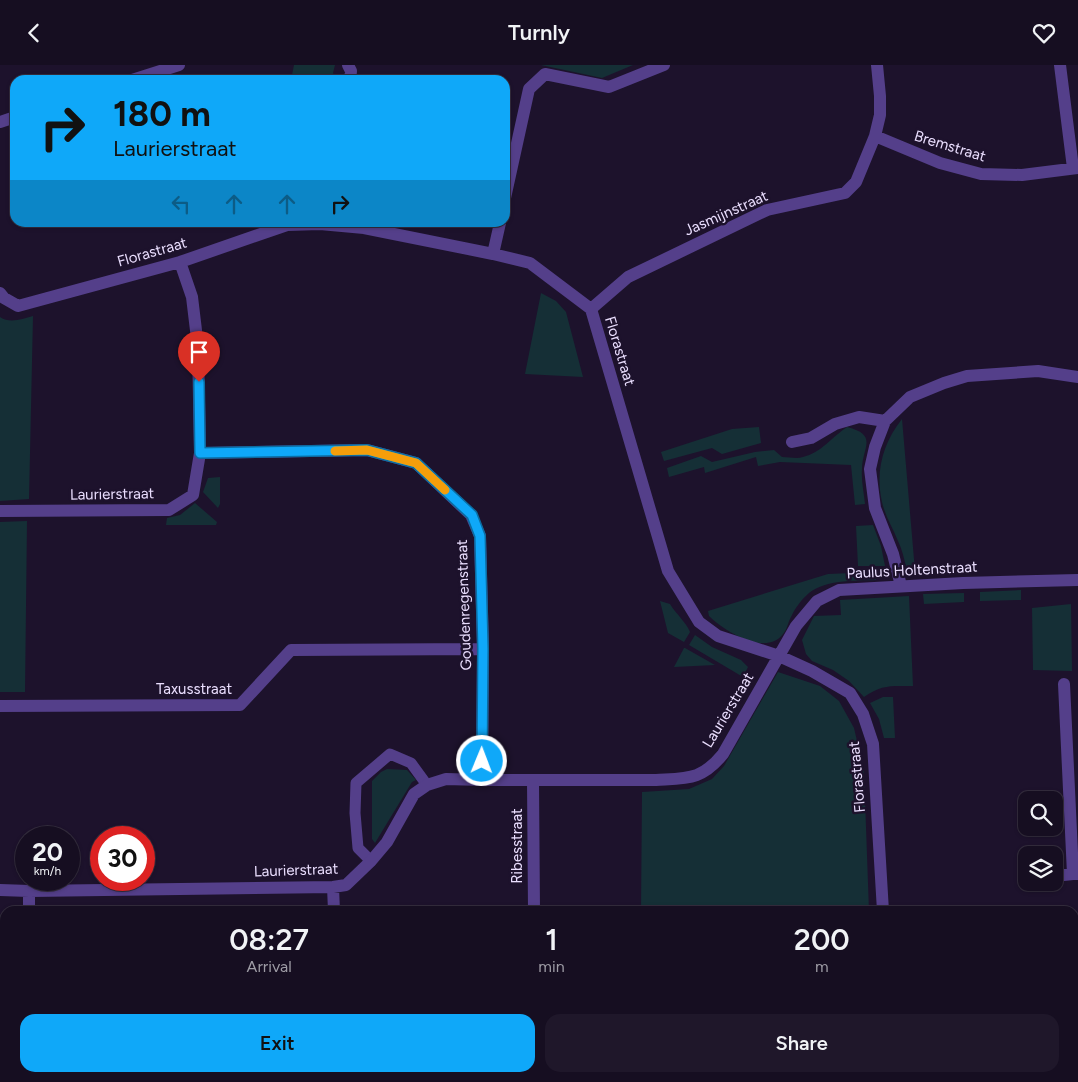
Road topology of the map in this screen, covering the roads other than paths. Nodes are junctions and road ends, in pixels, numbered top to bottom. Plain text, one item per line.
1 (179, 65) edge
2 (664, 65) edge
3 (877, 65) edge
4 (1060, 65) edge
5 (148, 75) edge
6 (875, 136) junction
7 (1075, 168) edge
8 (510, 175) edge
9 (281, 227) edge
10 (355, 227) edge
11 (499, 227) edge
12 (493, 254) junction
13 (180, 262) junction
14 (0, 293) edge
15 (591, 309) junction
16 (1078, 377) edge
17 (885, 421) junction
18 (792, 442) dead end
19 (200, 453) junction
20 (0, 511) edge
21 (1078, 580) edge
22 (901, 586) junction
23 (483, 649) junction
24 (779, 656) junction
25 (1064, 684) dead end
26 (0, 706) edge
27 (1073, 764) edge
28 (482, 780) junction
29 (533, 781) junction
30 (427, 785) junction
31 (371, 861) junction
32 (1075, 874) edge
33 (333, 887) junction
34 (0, 889) edge
35 (15, 890) edge
36 (80, 890) edge
37 (29, 891) edge
38 (29, 906) edge
39 (334, 906) edge
40 (534, 906) edge
41 (883, 906) edge

1 - 5 street
2 - 8 street
3 - 6 street, Jasmijnstraat
4 - 7 street
6 - 7 street, Bremstraat
6 - 15 street, Jasmijnstraat
9 - 13 street, Florastraat
10 - 12 street, Florastraat
11 - 12 street
12 - 15 street, Florastraat
13 - 14 street, Florastraat
13 - 19 street, Laurierstraat
15 - 24 street, Florastraat
16 - 17 street
17 - 18 street
17 - 22 street
19 - 20 street, Laurierstraat
19 - 23 street, Goudenregenstraat
21 - 22 street, Paulus Holtenstraat
22 - 24 street, Paulus Holtenstraat
23 - 26 street, Taxusstraat
23 - 28 street, Goudenregenstraat
24 - 29 street, Laurierstraat
24 - 41 street, Florastraat
25 - 27 street
27 - 32 street
28 - 29 street, Laurierstraat
28 - 30 street, Laurierstraat
29 - 40 street, Ribesstraat
30 - 31 street, Laurierstraat
30 - 31 lane
31 - 33 street, Laurierstraat
33 - 36 street, Laurierstraat
33 - 39 street
34 - 35 street, Laurierstraat
37 - 38 street

